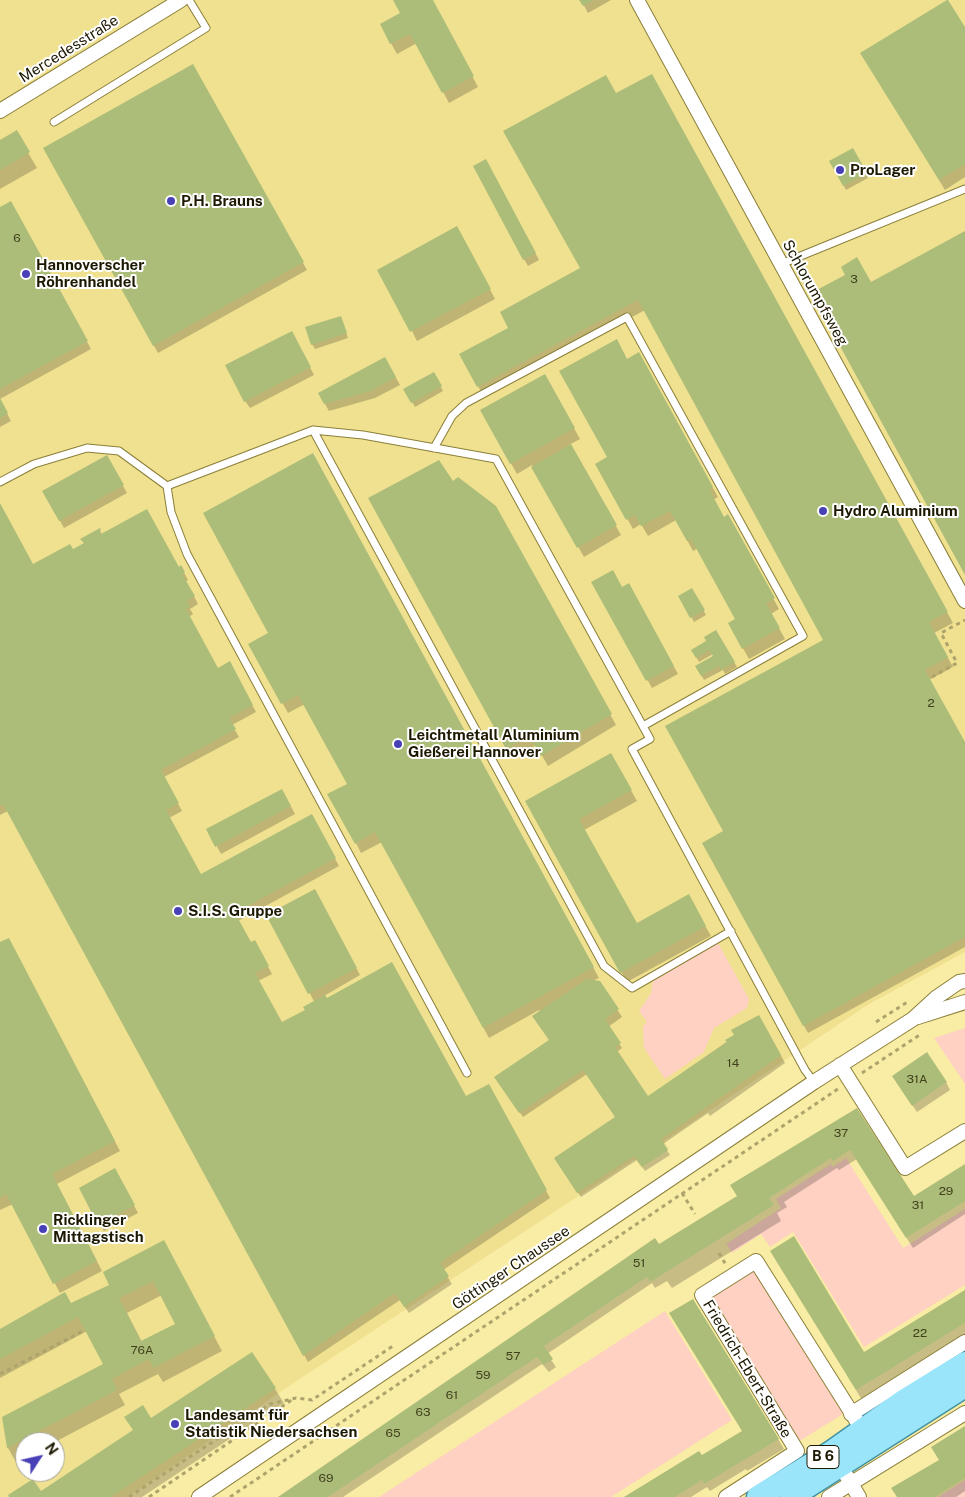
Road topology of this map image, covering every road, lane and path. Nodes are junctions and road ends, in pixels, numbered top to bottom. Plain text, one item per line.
1 (181, 0) edge
2 (189, 0) edge
3 (637, 0) edge
4 (0, 111) edge
5 (54, 122) dead end
6 (965, 189) edge
7 (781, 264) junction
8 (313, 430) junction
9 (434, 448) junction
10 (0, 482) edge
11 (167, 486) junction
12 (965, 601) edge
13 (965, 620) edge
14 (932, 677) dead end
15 (643, 726) junction
16 (731, 931) junction
17 (963, 980) edge
18 (910, 1000) dead end
19 (965, 1002) edge
20 (913, 1018) junction
21 (870, 1027) dead end
22 (922, 1033) dead end
23 (840, 1065) junction
24 (467, 1072) dead end
25 (850, 1081) junction
26 (814, 1082) junction
27 (965, 1131) edge
28 (682, 1193) junction
29 (695, 1214) dead end
30 (719, 1253) dead end
31 (726, 1265) dead end
32 (85, 1330) dead end
33 (965, 1342) edge
34 (965, 1363) edge
35 (0, 1374) edge
36 (965, 1386) edge
37 (965, 1413) edge
38 (857, 1423) junction
39 (846, 1475) junction
40 (129, 1497) edge
41 (149, 1497) edge
42 (199, 1497) edge
43 (230, 1497) edge
44 (726, 1497) edge
45 (758, 1497) edge
46 (791, 1497) edge
47 (829, 1497) edge
48 (859, 1497) edge

1 - 4 street, Mercedesstraße
2 - 5 lane
3 - 7 street, Schlorumpfsweg
6 - 7 lane
7 - 12 street, Schlorumpfsweg
8 - 9 lane
8 - 11 lane
8 - 16 lane
9 - 15 lane
9 - 15 lane
10 - 11 lane
11 - 24 lane
13 - 14 path
15 - 16 lane
16 - 26 lane
17 - 20 street, Göttinger Chaussee
18 - 21 path
19 - 20 street, Göttinger Chaussee
20 - 23 street, Göttinger Chaussee
22 - 25 path
23 - 25 street
23 - 26 street, Göttinger Chaussee
25 - 27 street
25 - 28 path
26 - 42 street, Göttinger Chaussee
28 - 29 path
28 - 43 path
30 - 31 path
32 - 35 path
33 - 38 street
34 - 38 main road, B 6
36 - 39 main road, B 6
37 - 39 street
38 - 44 street, Friedrich-Ebert-Straße
38 - 45 main road, B 6
39 - 46 main road, B 6
39 - 47 street
39 - 48 street
40 - 41 path

